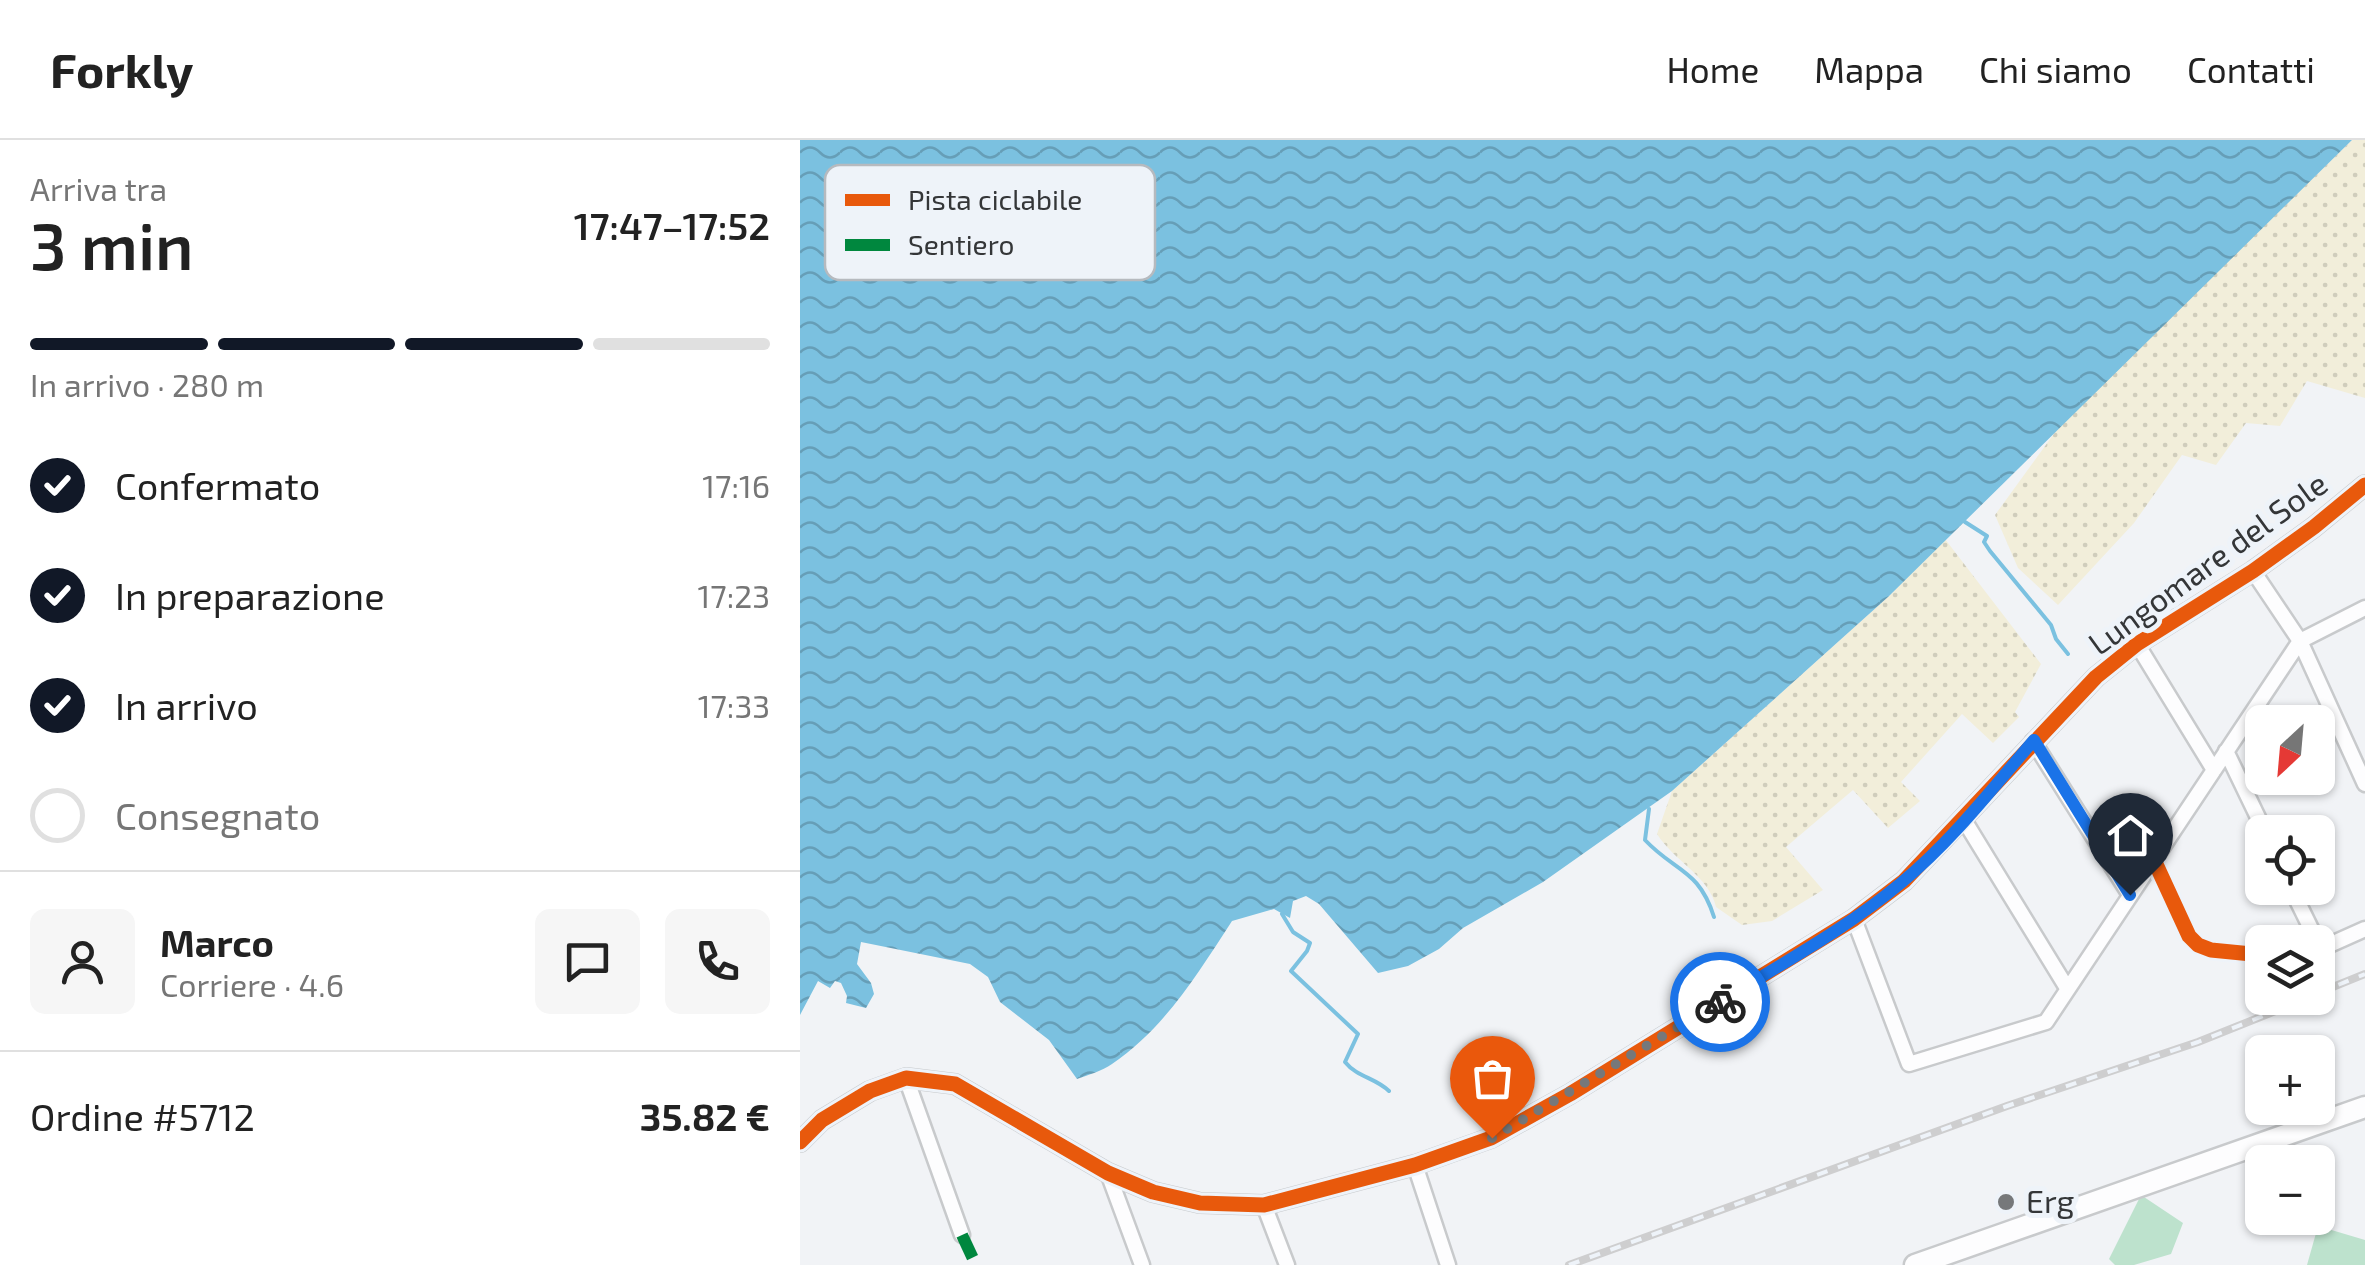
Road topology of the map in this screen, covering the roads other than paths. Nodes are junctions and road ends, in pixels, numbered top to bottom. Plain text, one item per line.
1 (2365, 484) edge
2 (2253, 570) junction
3 (2365, 608) edge
4 (2300, 641) junction
5 (2137, 644) junction
6 (2034, 740) junction
7 (2226, 751) junction
8 (2214, 770) junction
9 (2365, 784) edge
10 (2257, 815) edge
11 (1964, 820) junction
12 (2154, 860) junction
13 (2130, 895) junction
14 (1854, 919) junction
15 (2365, 929) edge
16 (2335, 942) edge
17 (2245, 956) edge
18 (2067, 988) junction
19 (906, 1078) junction
20 (2365, 1107) edge
21 (800, 1142) edge
22 (1415, 1165) junction
23 (1108, 1173) junction
24 (1264, 1205) junction
25 (962, 1235) dead end
26 (1142, 1265) edge
27 (1287, 1265) edge
28 (1448, 1265) edge
29 (1915, 1265) edge

1 - 2 street, Lungomare del Sole
2 - 4 street
2 - 5 street, Lungomare del Sole
3 - 4 street
4 - 7 street
4 - 9 street
5 - 6 street, Lungomare del Sole
5 - 8 street
6 - 11 street, Lungomare del Sole
6 - 13 street
7 - 8 street
7 - 10 street
8 - 12 street
11 - 14 street, Lungomare del Sole
11 - 18 street
12 - 13 street
12 - 17 street
13 - 18 street
14 - 18 street
14 - 22 street, Lungomare del Sole
15 - 16 street
19 - 21 street, Lungomare del Sole
19 - 23 street, Lungomare del Sole
19 - 25 street
20 - 29 main road
22 - 24 street, Lungomare del Sole
22 - 28 street
23 - 24 street, Lungomare del Sole
23 - 26 street
24 - 27 street

